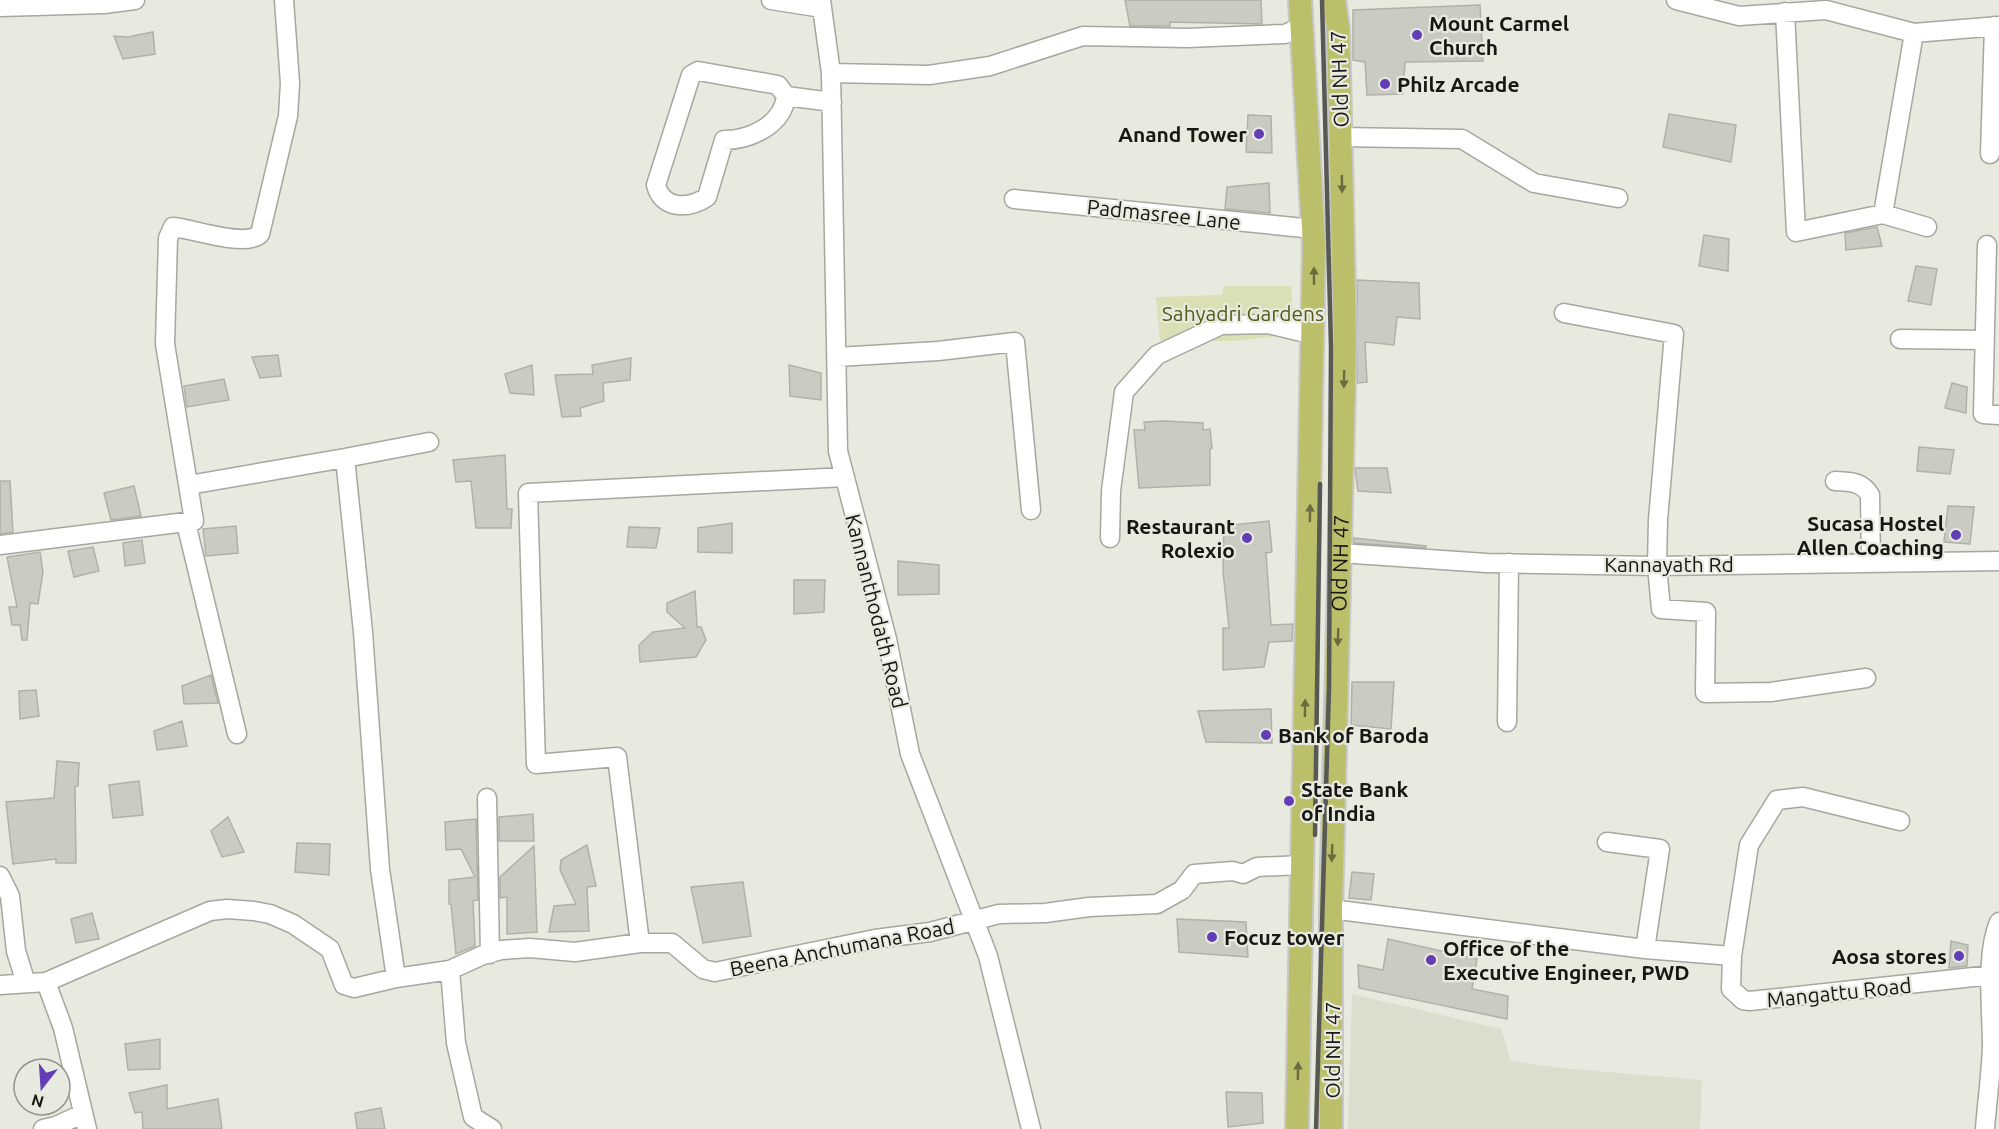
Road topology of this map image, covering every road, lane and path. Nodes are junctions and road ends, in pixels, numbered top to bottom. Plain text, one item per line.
1 (135, 0) edge
2 (284, 0) edge
3 (771, 0) edge
4 (1300, 0) edge
5 (1334, 0) edge
6 (1684, 1) edge
7 (103, 2) edge
8 (821, 4) edge
9 (0, 7) edge
10 (1785, 12) junction
11 (1996, 26) edge
12 (1301, 27) junction
13 (1914, 33) junction
14 (831, 73) junction
15 (786, 96) junction
16 (832, 102) junction
17 (1341, 137) junction
18 (1990, 154) dead end
19 (1617, 198) dead end
20 (1014, 199) dead end
21 (1883, 214) junction
22 (1927, 227) dead end
23 (1314, 238) junction
24 (1987, 245) dead end
25 (1343, 247) junction
26 (1564, 313) dead end
27 (1314, 335) junction
28 (1900, 339) dead end
29 (1983, 340) junction
30 (837, 357) junction
31 (1999, 416) edge
32 (429, 442) dead end
33 (345, 458) junction
34 (845, 477) junction
35 (1835, 481) dead end
36 (189, 484) junction
37 (1031, 510) dead end
38 (186, 523) junction
39 (1110, 538) dead end
40 (0, 545) edge
41 (1340, 553) junction
42 (1999, 561) edge
43 (1509, 563) junction
44 (1871, 563) junction
45 (1657, 566) junction
46 (1866, 678) dead end
47 (1507, 722) dead end
48 (237, 734) dead end
49 (487, 798) dead end
50 (1900, 821) dead end
51 (1607, 842) dead end
52 (1302, 865) junction
53 (0, 876) edge
54 (1330, 909) junction
55 (974, 921) junction
56 (1998, 928) edge
57 (640, 943) junction
58 (1645, 949) junction
59 (490, 954) junction
60 (1732, 956) junction
61 (450, 970) junction
62 (1992, 975) junction
63 (396, 978) junction
64 (46, 982) junction
65 (26, 983) junction
66 (0, 985) edge
67 (1996, 1033) edge
68 (1298, 1119) edge
69 (1332, 1119) edge
70 (84, 1122) edge
71 (43, 1129) edge
72 (492, 1129) edge
73 (1031, 1129) edge
74 (1985, 1129) edge

1 - 7 street
2 - 36 street
3 - 8 street
4 - 12 main road, Old NH 47
5 - 17 main road, Old NH 47
6 - 10 street
7 - 9 street
8 - 14 street, Kannanthodath Road
10 - 13 street
10 - 21 street
11 - 13 street
11 - 18 street
12 - 14 street
12 - 23 main road, Old NH 47
13 - 21 street
14 - 16 street, Kannanthodath Road
15 - 15 street
15 - 16 street
16 - 30 street, Kannanthodath Road
17 - 19 street
17 -> 25 main road, Old NH 47
20 - 23 street, Padmasree Lane
21 - 22 street
23 - 25 main road
27 -> 23 main road, Old NH 47
24 - 29 street
25 -> 41 main road, Old NH 47
26 - 45 street
27 - 39 street
52 -> 27 main road, Old NH 47
28 - 29 street
29 - 31 street
30 - 34 street, Kannanthodath Road
30 - 37 street
32 - 33 street
33 - 36 street
33 - 63 street
34 - 55 street, Kannanthodath Road
34 - 57 street
35 - 44 street
36 - 38 street
38 - 40 street
38 - 48 street
41 - 43 street, Kannayath Rd
41 -> 54 main road, Old NH 47
42 - 44 street, Kannayath Rd
43 - 45 street, Kannayath Rd
43 - 47 street
44 - 45 street, Kannayath Rd
45 - 46 street
49 - 59 street
50 - 60 street
51 - 58 street
52 - 55 street, Beena Anchumana Road
68 -> 52 main road, Old NH 47
53 - 65 street
54 - 58 street
54 - 69 main road, Old NH 47
55 - 57 street, Beena Anchumana Road
55 - 73 street, Kannanthodath Road
56 - 62 street
57 - 59 street, Beena Anchumana Road
58 - 60 street
59 - 61 street, Beena Anchumana Road
60 - 62 street, Mangattu Road
61 - 63 street, Beena Anchumana Road
61 - 72 street
62 - 67 street
63 - 64 street, Beena Anchumana Road
64 - 65 street, Beena Anchumana Road
64 - 70 street
65 - 66 street, Beena Anchumana Road
67 - 74 street
68 - 69 main road
70 - 71 street

